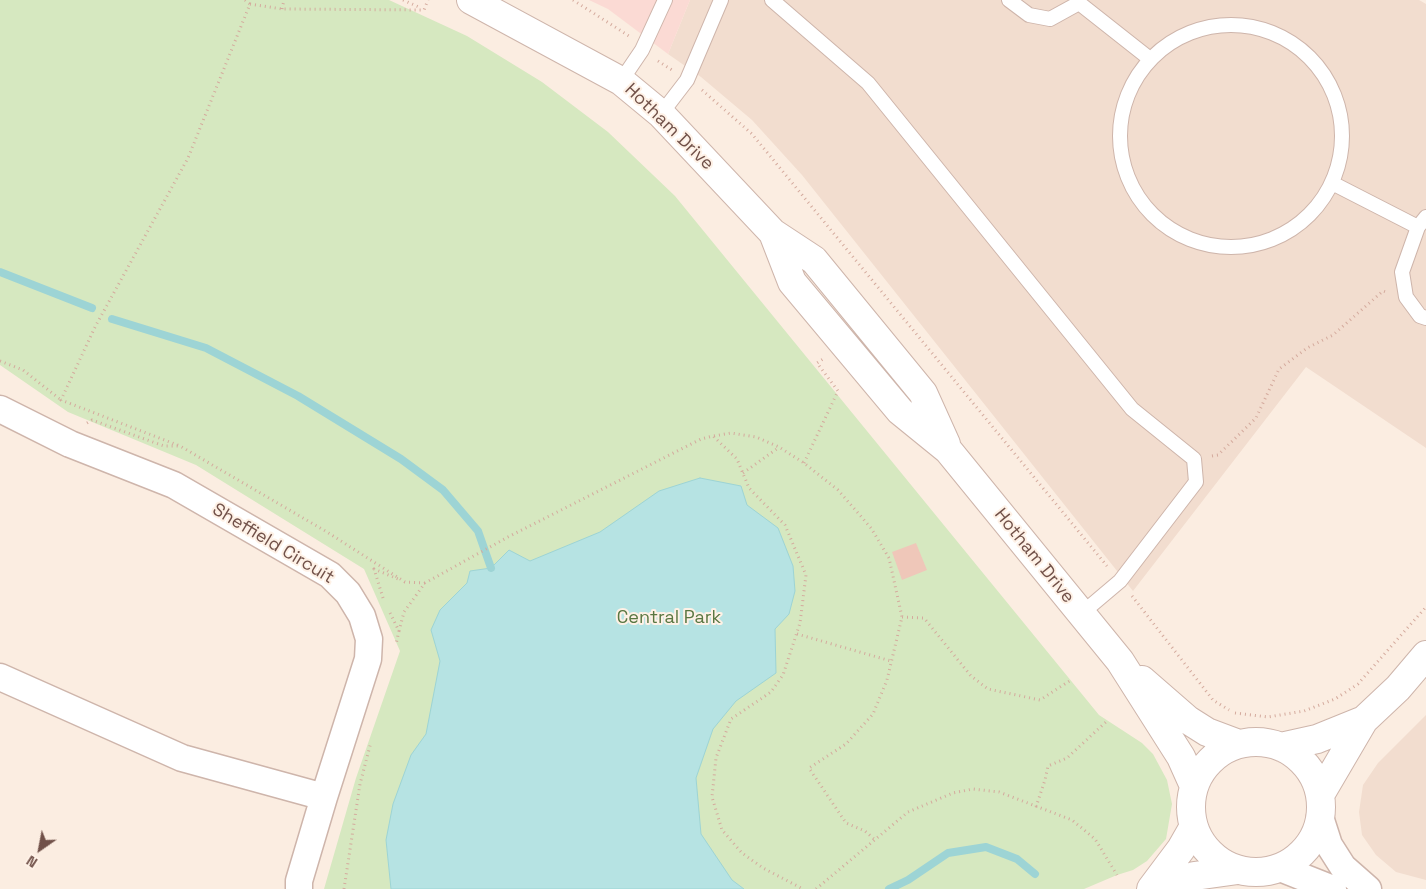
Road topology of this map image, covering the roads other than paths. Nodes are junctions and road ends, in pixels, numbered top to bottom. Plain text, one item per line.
1 (471, 0) edge
2 (665, 0) edge
3 (721, 0) edge
4 (772, 0) edge
5 (1009, 0) edge
6 (1079, 2) edge
7 (1150, 59) junction
8 (622, 81) junction
9 (661, 114) junction
10 (1334, 184) junction
11 (1422, 222) edge
12 (1426, 318) edge
13 (0, 409) edge
14 (1081, 614) junction
15 (1426, 655) edge
16 (1120, 661) junction
17 (0, 677) edge
18 (1364, 720) junction
19 (1239, 744) junction
20 (1281, 747) junction
21 (1194, 786) junction
22 (324, 797) junction
23 (1320, 806) junction
24 (1193, 828) junction
25 (1280, 868) junction
26 (1238, 870) junction
27 (299, 889) edge
28 (1152, 889) edge
29 (1333, 889) edge
30 (1368, 889) edge

1 - 8 street, Hotham Drive
2 - 8 lane
3 - 9 lane
4 - 14 lane
5 - 6 lane
6 - 7 lane
7 - 10 lane
7 - 10 lane
8 - 9 street, Hotham Drive
9 - 14 street, Hotham Drive
10 - 11 lane
11 - 12 lane
13 - 22 street, Sheffield Circuit
14 - 16 street, Hotham Drive
15 - 18 street
16 - 19 street, Hotham Drive
16 - 21 street, Hotham Drive
17 - 22 street
18 - 20 street
18 - 23 street
19 - 20 street
19 - 21 street
20 - 23 street
21 - 24 street
22 - 27 street, Sheffield Circuit
23 - 25 street
23 - 30 street
24 - 26 street
24 - 28 street
25 - 26 street
25 - 29 street
26 - 28 street

